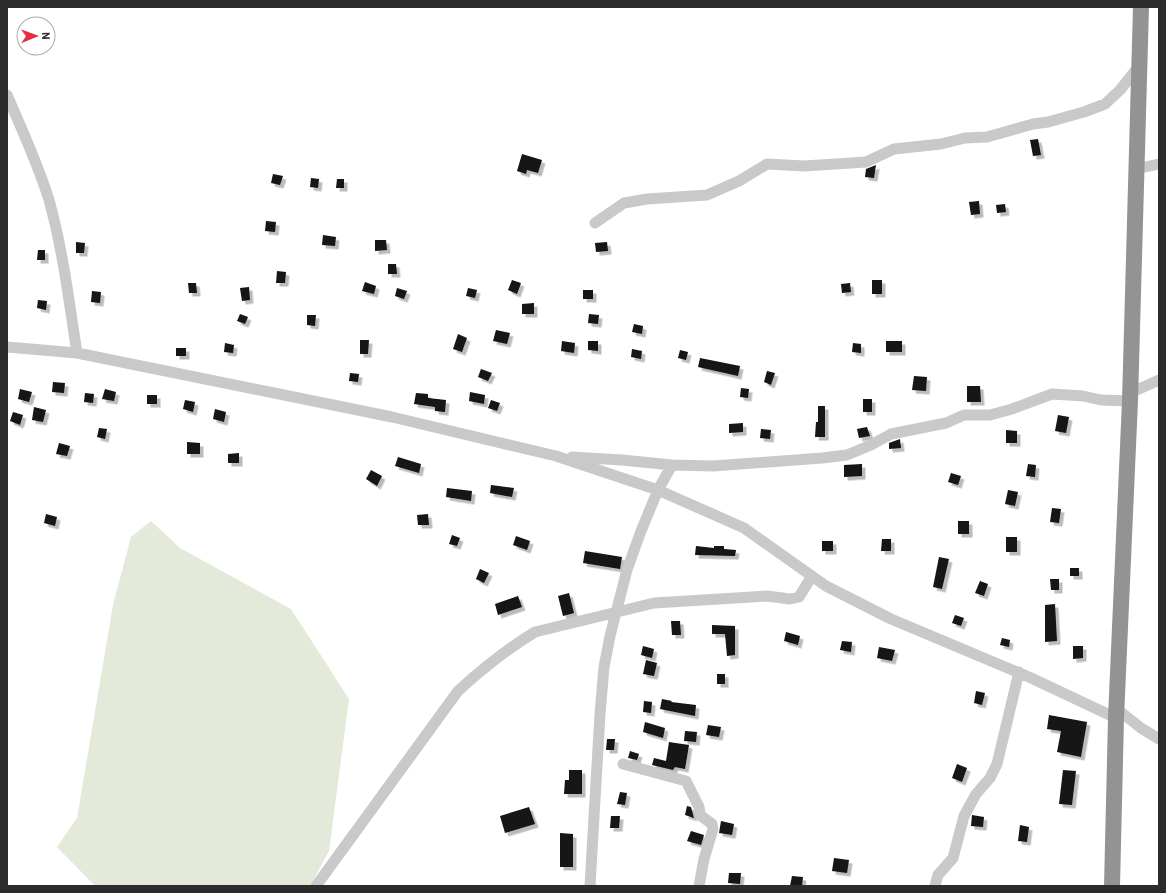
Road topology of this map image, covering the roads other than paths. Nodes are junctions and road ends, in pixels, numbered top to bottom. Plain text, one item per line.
1 (1141, 7) edge
2 (1139, 66) junction
3 (7, 95) edge
4 (1159, 164) edge
5 (1136, 169) junction
6 (595, 223) dead end
7 (7, 347) edge
8 (77, 353) junction
9 (1159, 380) edge
10 (1130, 397) junction
11 (556, 456) junction
12 (672, 465) junction
13 (658, 490) junction
14 (812, 576) junction
15 (616, 613) junction
16 (1019, 672) junction
17 (1116, 714) junction
18 (1159, 739) edge
19 (623, 764) dead end
20 (316, 886) edge
21 (590, 886) edge
22 (699, 886) edge
23 (936, 886) edge
24 (1112, 886) edge

1 - 2 highway
2 - 5 highway
2 - 6 street
3 - 8 street
4 - 5 street
5 - 10 highway
7 - 8 street
8 - 11 street
9 - 10 street
10 - 12 street
10 - 17 highway
11 - 12 street
11 - 13 street
12 - 13 street
13 - 14 street
13 - 15 street
14 - 15 street
14 - 16 street
15 - 20 street
15 - 21 street
16 - 17 street
16 - 23 street
17 - 18 street
17 - 24 highway
19 - 22 street

